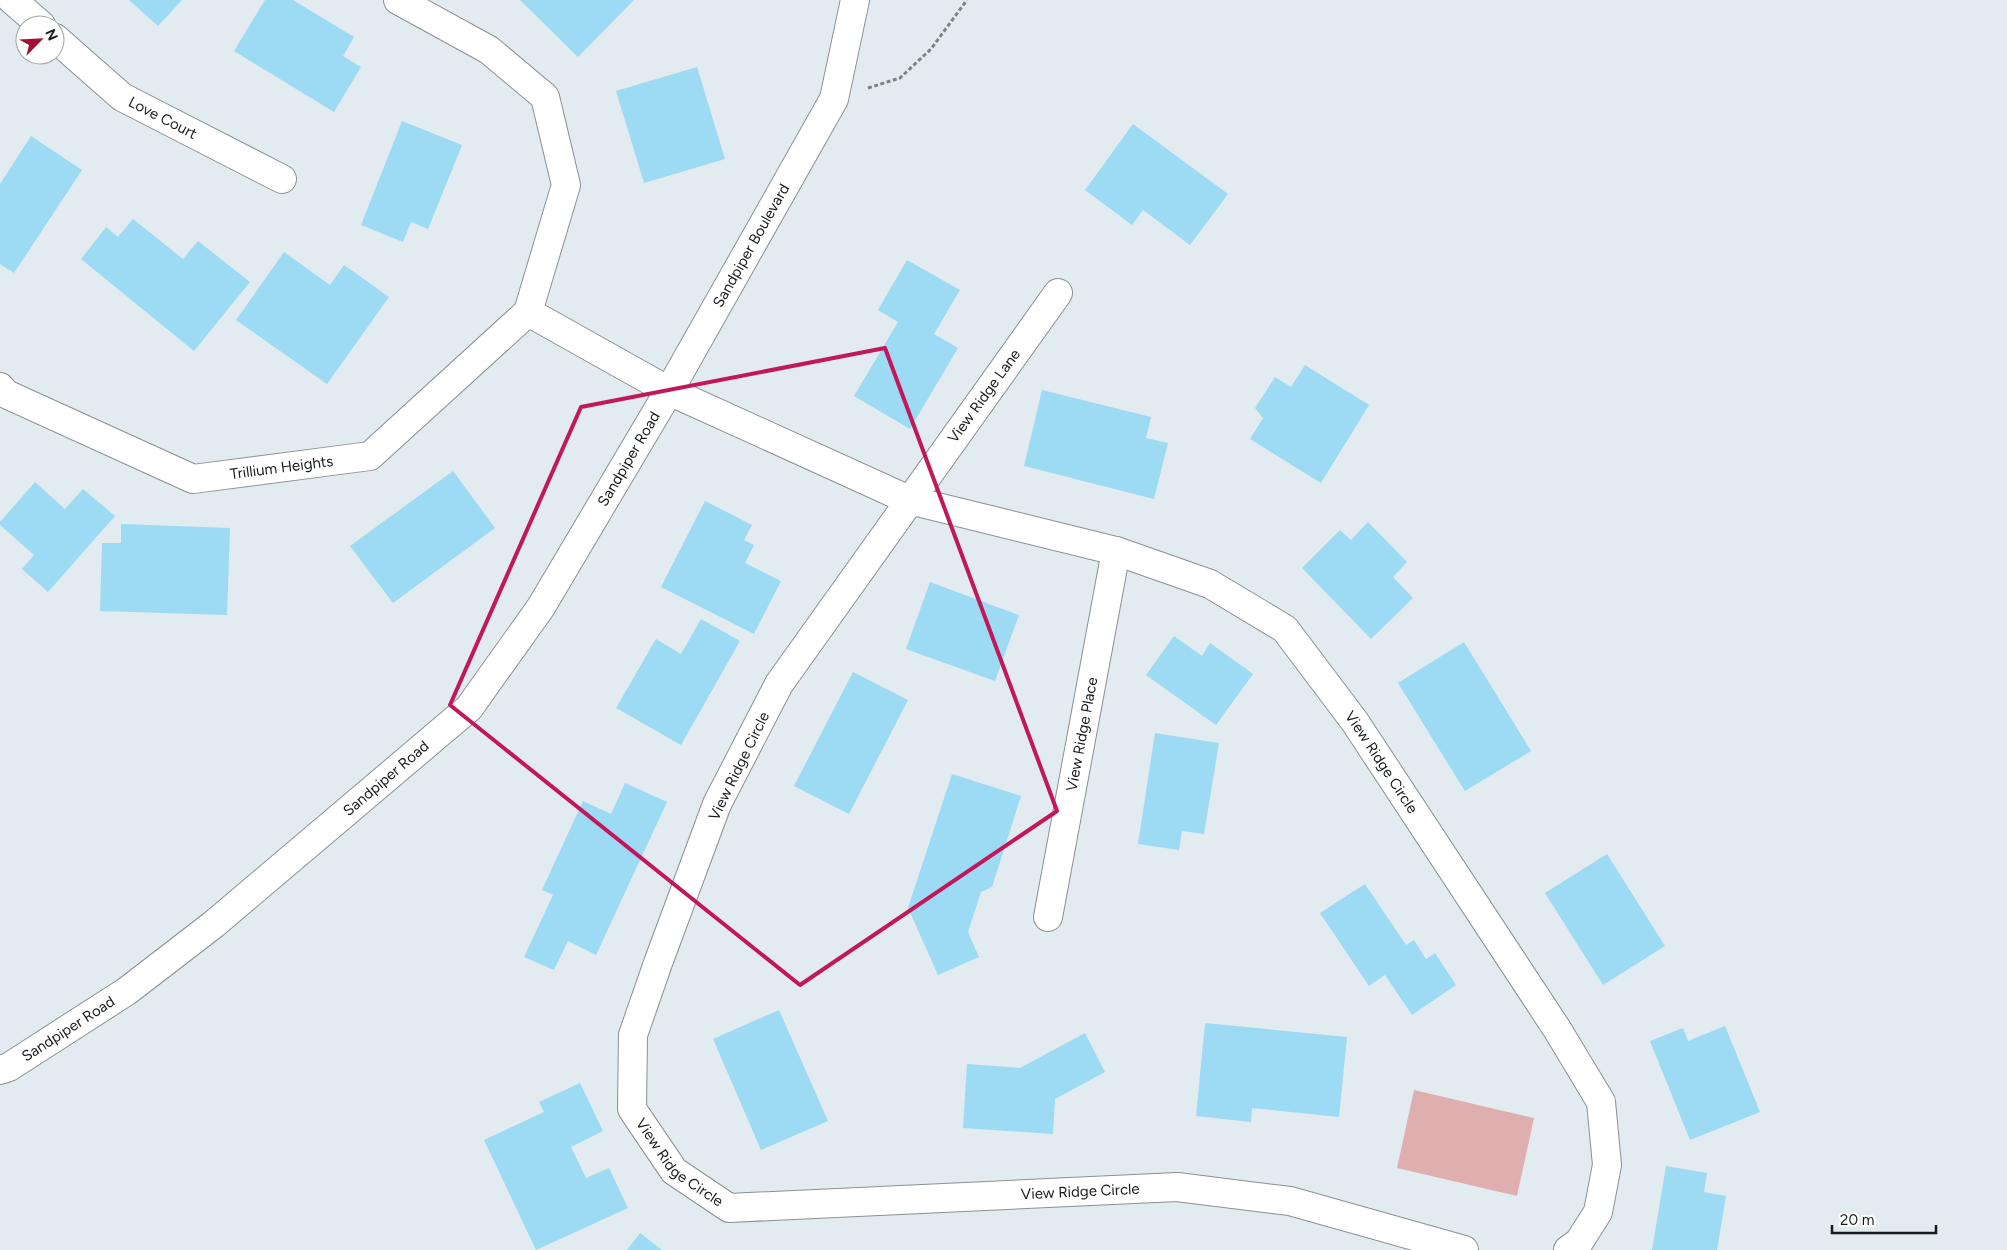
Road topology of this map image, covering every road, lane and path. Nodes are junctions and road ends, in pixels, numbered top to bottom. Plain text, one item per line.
1 (12, 0) edge
2 (398, 0) edge
3 (855, 0) edge
4 (967, 0) edge
5 (29, 15) edge
6 (65, 47) edge
7 (834, 99) junction
8 (282, 179) dead end
9 (1058, 293) dead end
10 (528, 312) junction
11 (0, 387) edge
12 (669, 391) junction
13 (909, 500) junction
14 (1116, 551) junction
15 (1048, 917) dead end
16 (0, 1070) edge
17 (1464, 1250) edge
18 (1568, 1250) edge

1 - 5 street
2 - 10 street
3 - 7 street, Sandpiper Boulevard
4 - 7 path
6 - 8 street, Love Court
7 - 12 street, Sandpiper Boulevard
9 - 13 street, View Ridge Lane
10 - 11 street, Trillium Heights
10 - 12 street
12 - 13 street, View Ridge Circle
12 - 16 street, Sandpiper Road
13 - 14 street, View Ridge Circle
13 - 17 street, View Ridge Circle
14 - 15 street, View Ridge Place
14 - 18 street, View Ridge Circle

